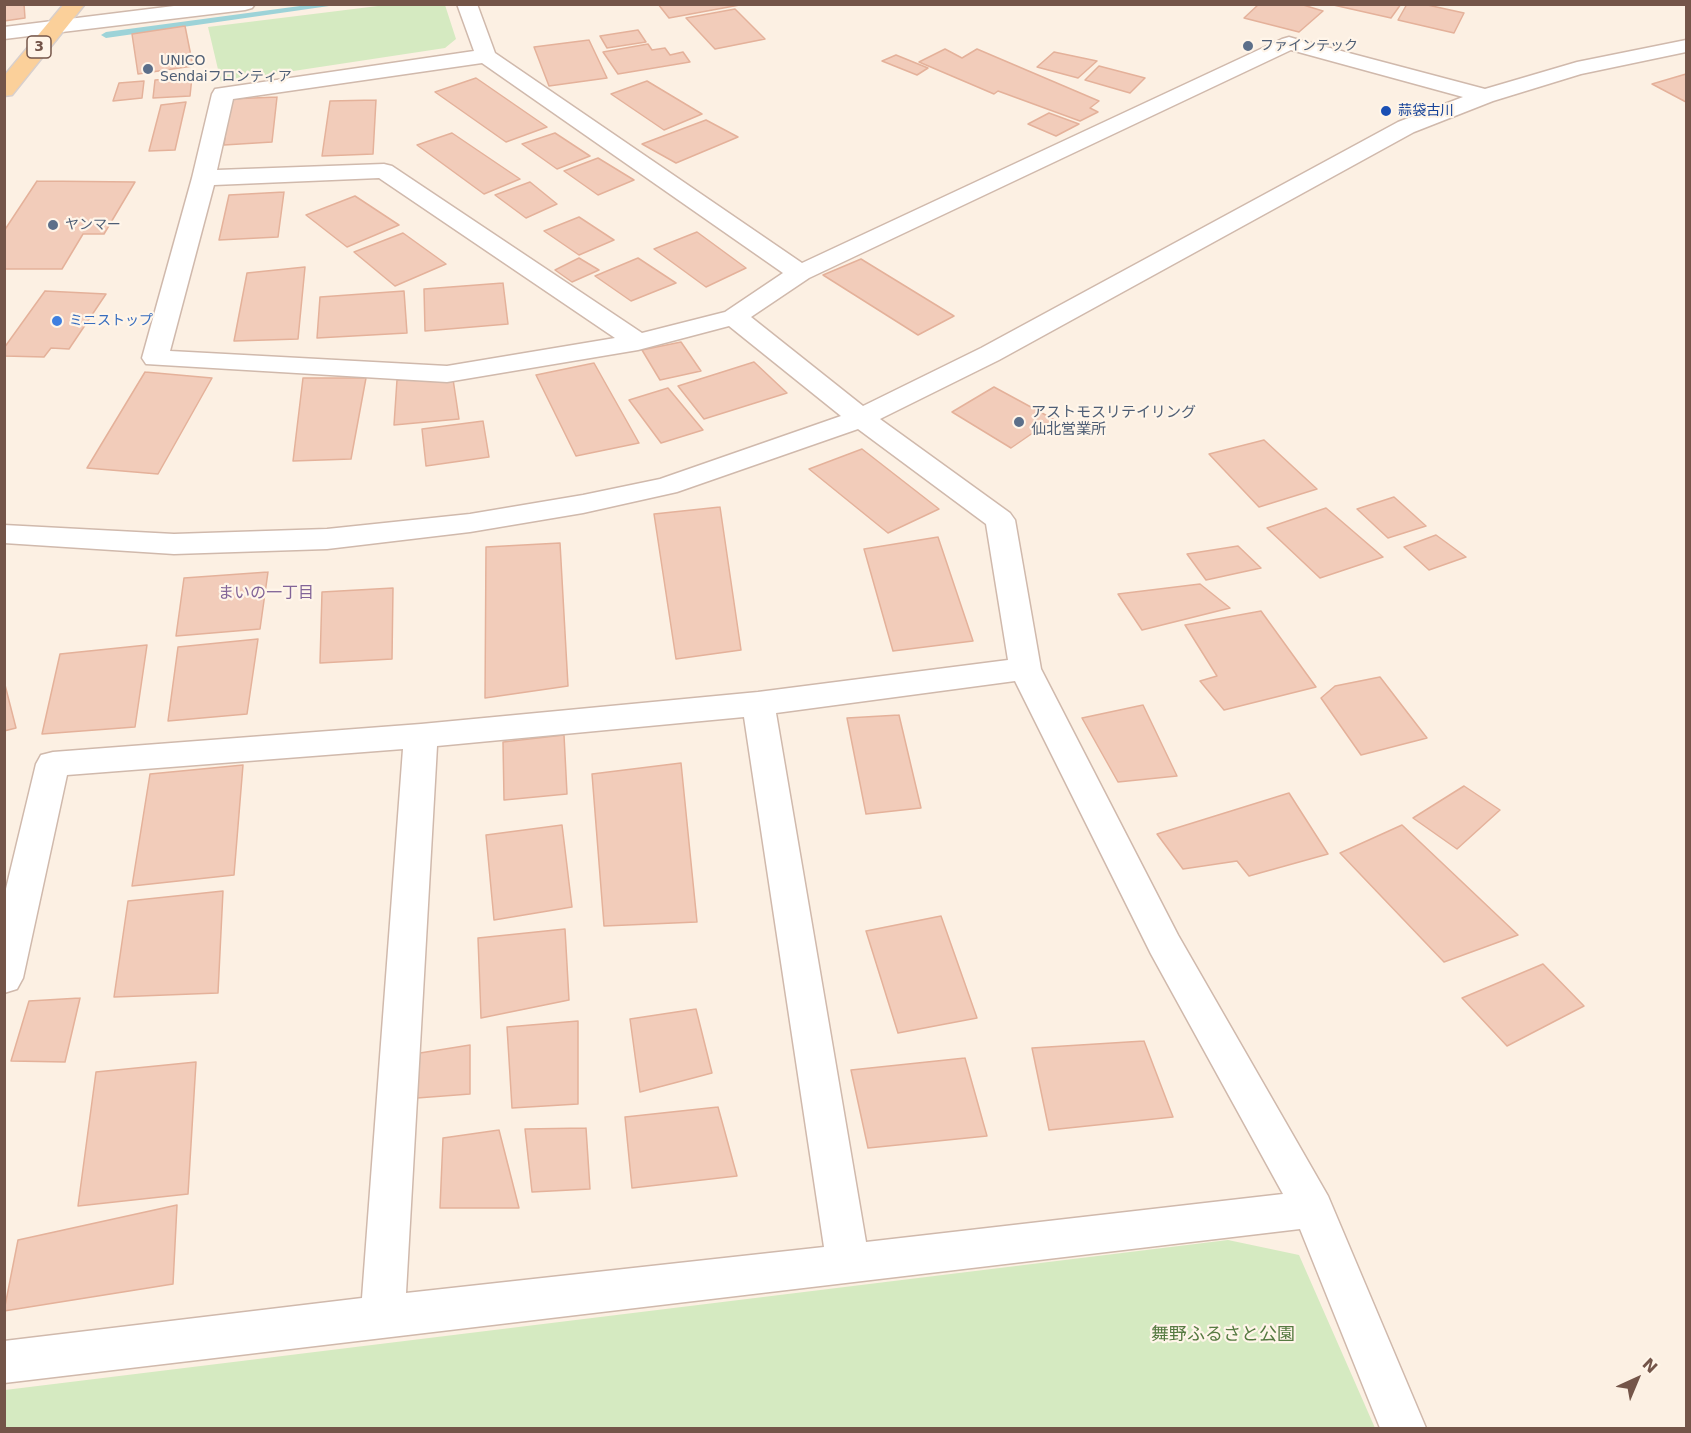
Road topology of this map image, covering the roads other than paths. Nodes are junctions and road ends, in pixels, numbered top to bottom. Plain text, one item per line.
1 (75, 4) edge
2 (245, 4) edge
3 (467, 4) edge
4 (55, 26) junction
5 (4, 33) edge
6 (1686, 46) edge
7 (486, 56) junction
8 (4, 90) edge
9 (1485, 96) junction
10 (204, 178) junction
11 (800, 273) junction
12 (734, 317) junction
13 (638, 342) junction
14 (861, 418) junction
15 (4, 534) edge
16 (1025, 669) junction
17 (758, 704) junction
18 (421, 736) junction
19 (4, 978) edge
20 (1313, 1209) junction
21 (849, 1264) junction
22 (383, 1316) junction
23 (4, 1362) edge
24 (1403, 1428) edge

1 - 4 main road, 3
2 - 4 street
3 - 7 street
4 - 5 street
4 - 8 main road, 3
6 - 9 street
7 - 10 street
7 - 11 street
9 - 11 street
9 - 14 street
10 - 13 street
10 - 13 street
11 - 12 street
12 - 13 street
12 - 14 street
14 - 15 street
14 - 16 street
16 - 17 street
16 - 20 street
17 - 18 street
17 - 21 street
18 - 19 street
18 - 22 street
20 - 21 street
20 - 24 street
21 - 22 street
22 - 23 street

